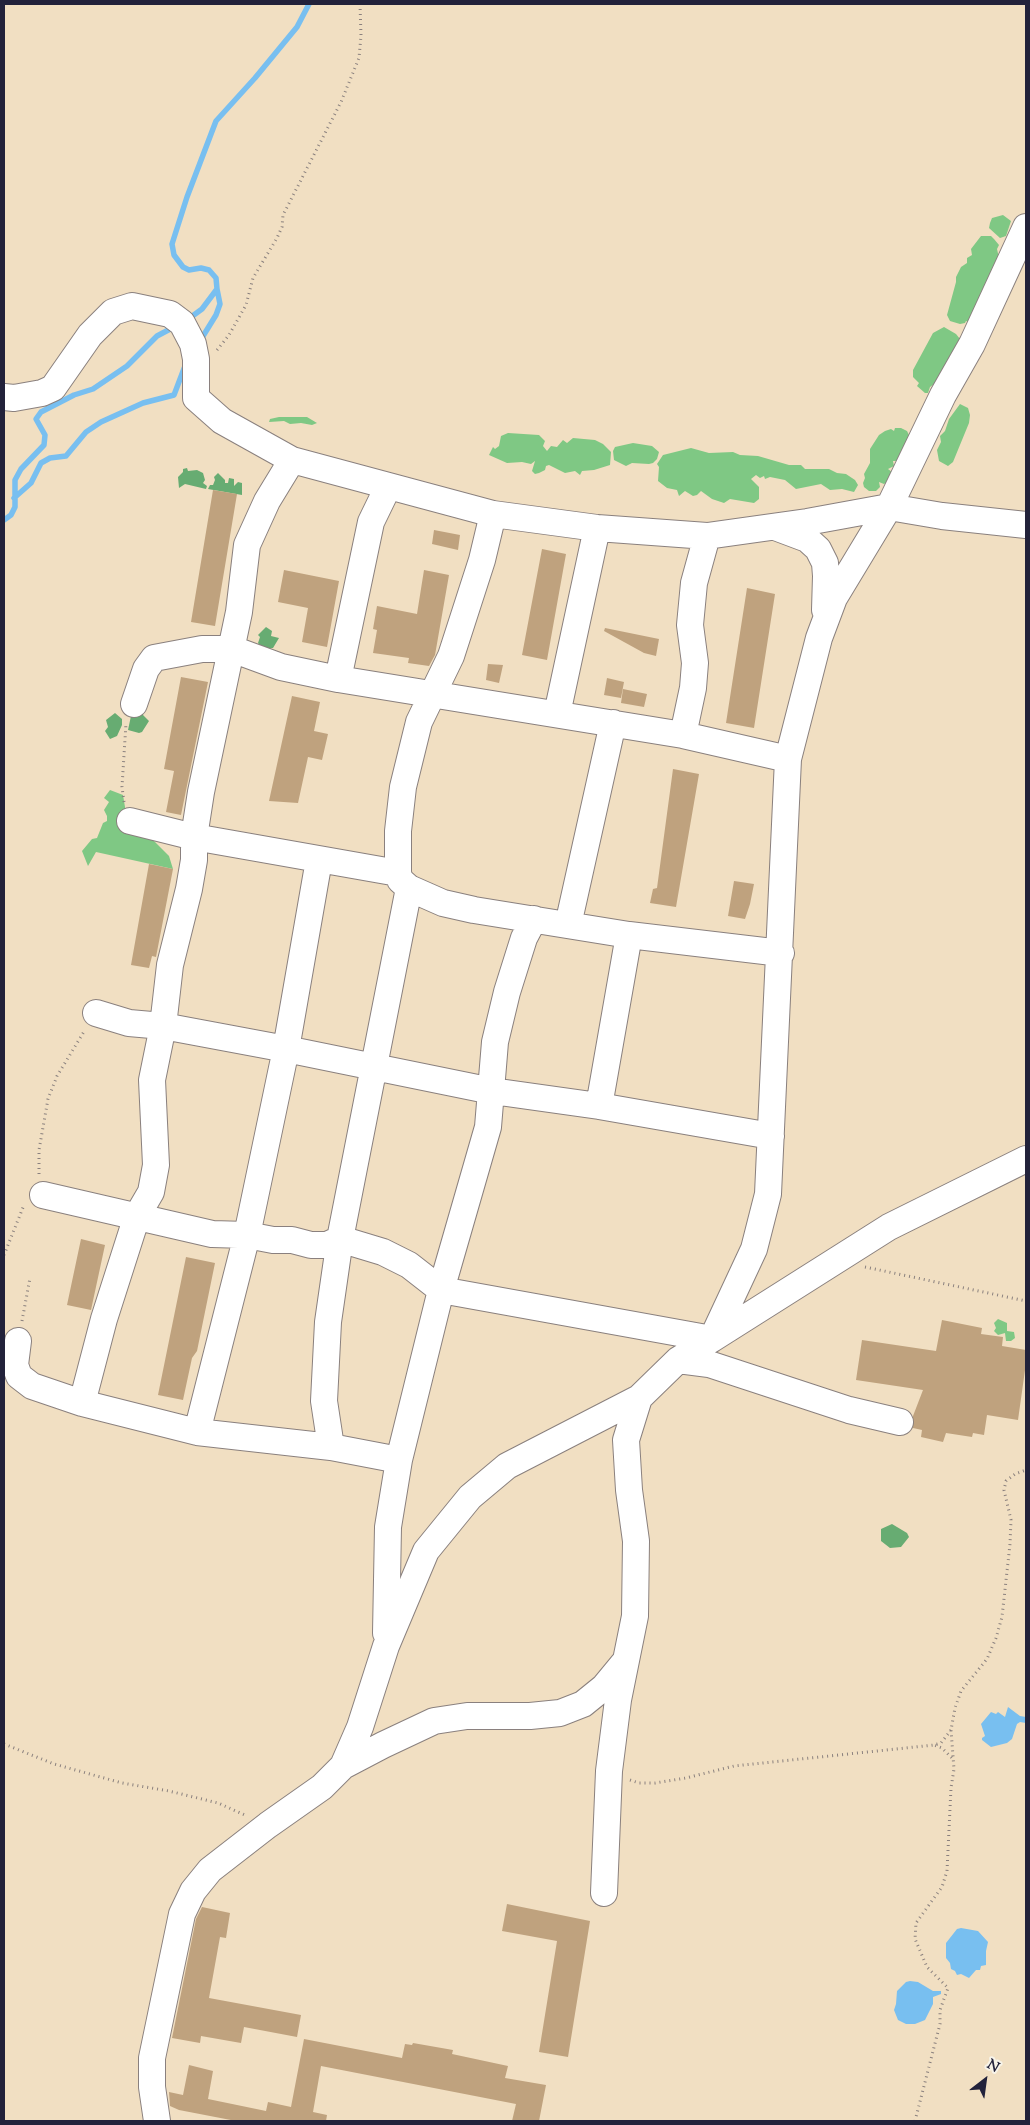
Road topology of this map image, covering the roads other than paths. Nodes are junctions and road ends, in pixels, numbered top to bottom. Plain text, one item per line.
1 (1026, 226) edge
2 (4, 397) edge
3 (292, 460) junction
4 (388, 487) junction
5 (889, 507) junction
6 (493, 514) junction
7 (1026, 525) edge
8 (774, 527) junction
9 (596, 528) junction
10 (707, 536) junction
11 (824, 623) junction
12 (232, 649) junction
13 (338, 679) junction
14 (434, 694) junction
15 (134, 704) road end
16 (557, 714) junction
17 (613, 723) junction
18 (683, 735) junction
19 (788, 759) junction
20 (130, 821) road end
21 (194, 837) junction
22 (319, 860) junction
23 (403, 881) junction
24 (534, 919) junction
25 (568, 925) junction
26 (629, 935) junction
27 (781, 952) junction
28 (96, 1013) road end
29 (163, 1026) junction
30 (286, 1048) junction
31 (374, 1067) junction
32 (492, 1091) junction
33 (599, 1106) junction
34 (771, 1136) junction
35 (1026, 1159) edge
36 (43, 1195) road end
37 (137, 1216) junction
38 (247, 1235) junction
39 (340, 1239) junction
40 (441, 1290) junction
41 (712, 1339) junction
42 (18, 1341) road end
43 (678, 1360) junction
44 (640, 1398) junction
45 (82, 1403) junction
46 (900, 1422) dead end
47 (198, 1432) junction
48 (331, 1447) junction
49 (399, 1460) junction
50 (386, 1646) junction
51 (625, 1661) junction
52 (343, 1766) junction
53 (604, 1893) dead end
54 (157, 2121) edge

1 - 5 street
2 - 3 street
3 - 4 street
3 - 12 street
4 - 6 street
4 - 13 street
5 - 7 street
5 - 8 street
5 - 11 street
6 - 9 street
6 - 14 street
8 - 10 street
8 - 11 street
9 - 10 street
9 - 16 street
10 - 18 street
11 - 19 street
12 - 13 street
12 - 15 street
12 - 21 street
13 - 14 street
14 - 16 street
14 - 23 street
16 - 17 street
17 - 18 street
17 - 25 street
18 - 19 street
19 - 27 street
20 - 21 street
21 - 22 street
21 - 29 street
22 - 23 street
22 - 30 street
23 - 24 street
23 - 31 street
24 - 25 street
24 - 32 street
25 - 26 street
26 - 27 street
26 - 33 street
27 - 34 street
28 - 29 street
29 - 30 street
29 - 37 street
30 - 31 street
30 - 38 street
31 - 32 street
31 - 39 street
32 - 33 street
32 - 40 street
33 - 34 street
34 - 41 street
35 - 41 street
36 - 37 street
37 - 38 street
37 - 45 street
38 - 39 street
38 - 47 street
39 - 40 street
39 - 48 street
40 - 41 street
40 - 49 street
41 - 43 street
42 - 45 street
43 - 44 street
43 - 46 street
44 - 50 street
44 - 51 street
45 - 47 street
47 - 48 street
48 - 49 street
49 - 50 street
50 - 52 street
51 - 52 street
51 - 53 street
52 - 54 street

